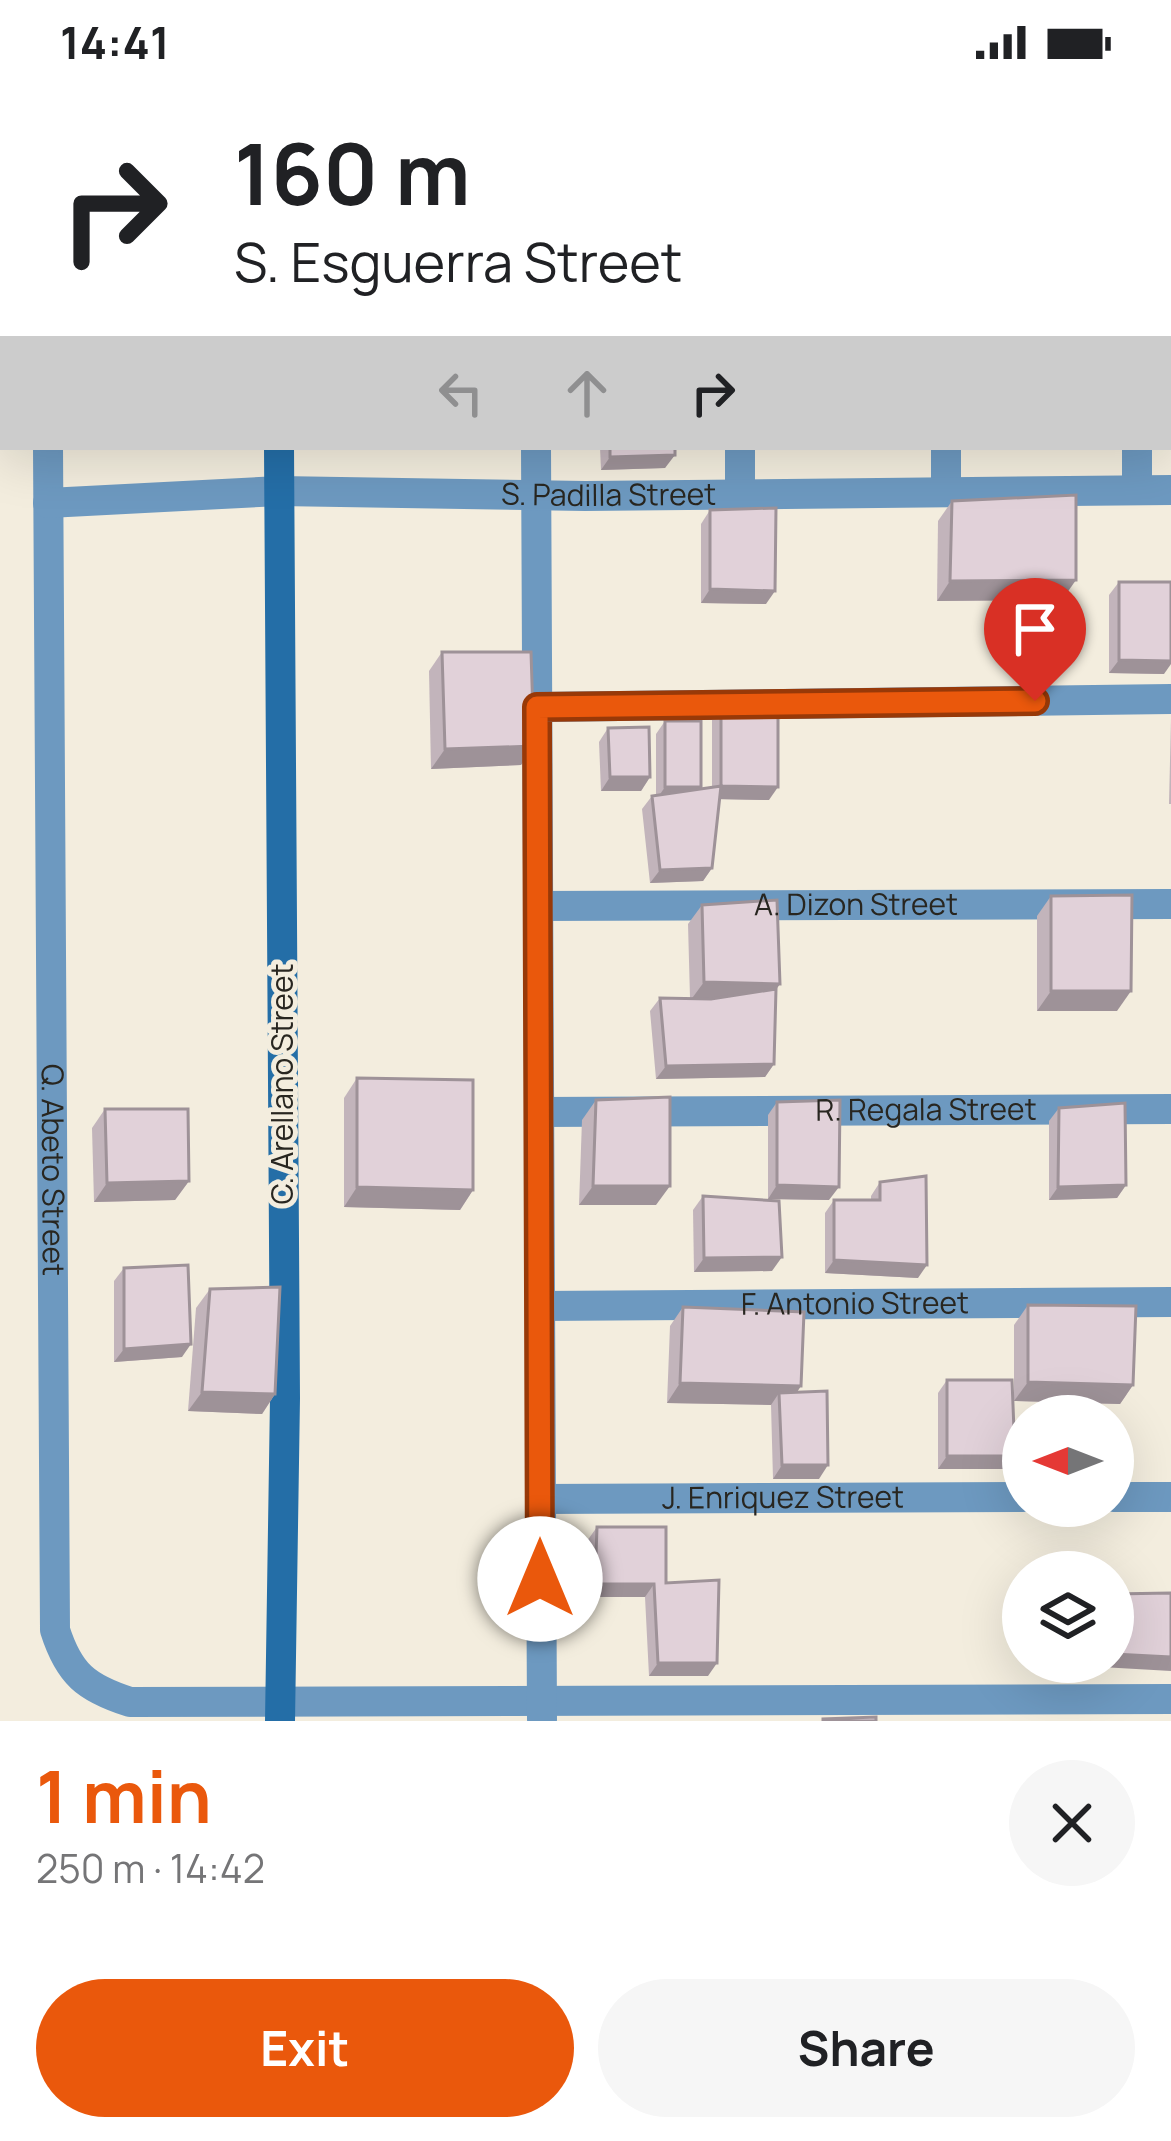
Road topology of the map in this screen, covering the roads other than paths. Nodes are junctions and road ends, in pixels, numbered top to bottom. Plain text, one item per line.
1 (48, 450) edge
2 (279, 450) edge
3 (536, 450) edge
4 (740, 450) edge
5 (946, 450) edge
6 (1137, 450) edge
7 (1137, 489) junction
8 (1171, 490) edge
9 (279, 491) junction
10 (946, 492) junction
11 (740, 495) junction
12 (536, 496) junction
13 (48, 503) junction
14 (1171, 699) edge
15 (537, 707) junction
16 (1171, 904) edge
17 (538, 906) junction
18 (1171, 1108) edge
19 (539, 1112) junction
20 (1171, 1303) edge
21 (539, 1306) junction
22 (1134, 1497) edge
23 (1171, 1497) edge
24 (1002, 1498) edge
25 (540, 1499) junction
26 (1154, 1706) edge
27 (541, 1711) edge
28 (280, 1712) edge

1 - 13 street, Q. Abeto Street
2 - 9 street, C. Arellano Street
3 - 12 street
4 - 11 street
5 - 10 street
6 - 7 street
7 - 8 street, S. Padilla Street
7 - 10 street, S. Padilla Street
9 - 12 street, S. Padilla Street
9 - 13 street, S. Padilla Street
9 - 28 street, C. Arellano Street
10 - 11 street, S. Padilla Street
11 - 12 street, S. Padilla Street
12 - 15 street
13 - 28 street, Q. Abeto Street
14 - 15 street
15 - 17 street
16 - 17 street, A. Dizon Street
17 - 19 street
18 - 19 street, R. Regala Street
19 - 21 street
20 - 21 street, F. Antonio Street
21 - 25 street
22 - 23 street
24 - 25 street, J. Enriquez Street
25 - 27 street
26 - 27 street, Q. Abeto Street
27 - 28 street, Q. Abeto Street

